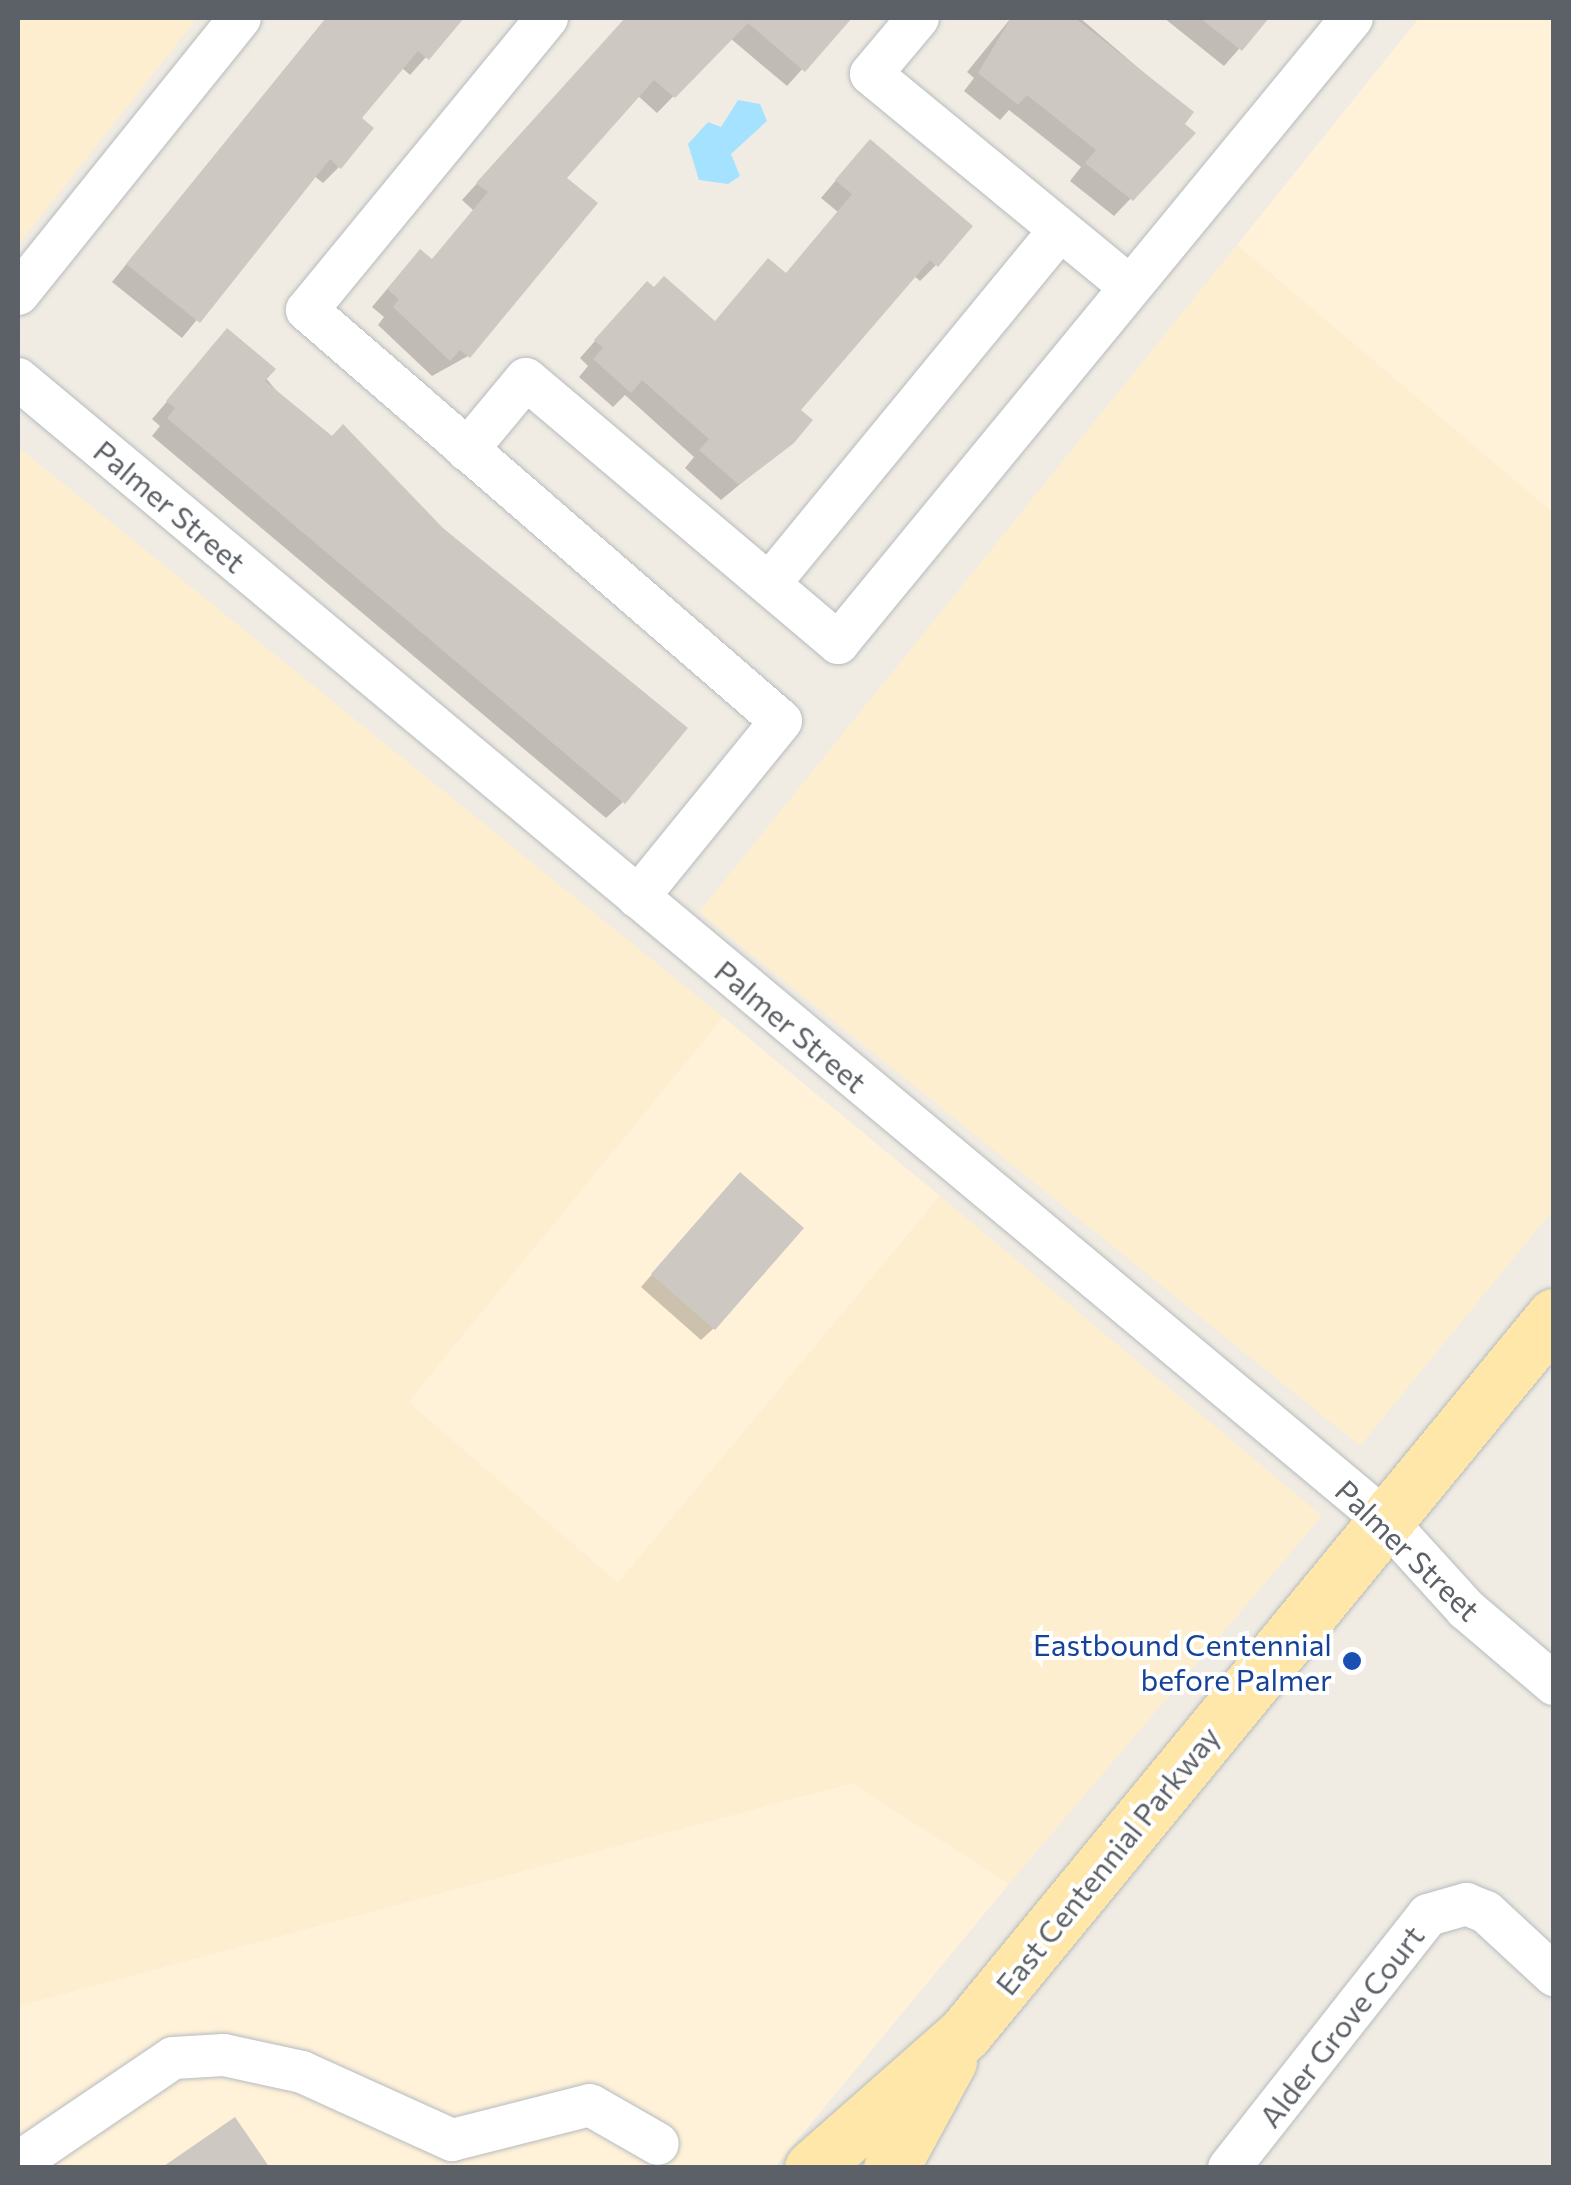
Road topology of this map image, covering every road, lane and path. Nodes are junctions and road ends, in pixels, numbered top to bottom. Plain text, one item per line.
1 (240, 18) edge
2 (547, 18) edge
3 (918, 18) edge
4 (1352, 18) edge
5 (1060, 230) junction
6 (1130, 287) junction
7 (18, 294) edge
8 (18, 379) edge
9 (467, 450) junction
10 (770, 584) junction
11 (638, 896) junction
12 (1554, 1316) edge
13 (1386, 1522) junction
14 (1554, 1684) edge
15 (1554, 1975) edge
16 (966, 2032) junction
17 (658, 2144) dead end
18 (18, 2163) edge
19 (812, 2168) edge
20 (891, 2168) edge
21 (1229, 2168) edge

1 - 7 street
2 - 9 street
3 - 5 street
4 - 6 street
5 - 6 street
5 - 10 street
6 - 10 street
8 - 11 street, Palmer Street
9 - 10 street
9 - 11 street
11 - 13 street, Palmer Street
12 - 13 main road, East Centennial Parkway
13 - 14 street, Palmer Street
13 - 16 main road, East Centennial Parkway
15 - 21 street, Alder Grove Court
16 - 19 main road, East Centennial Parkway
16 - 20 main road, East Centennial Parkway
17 - 18 street

